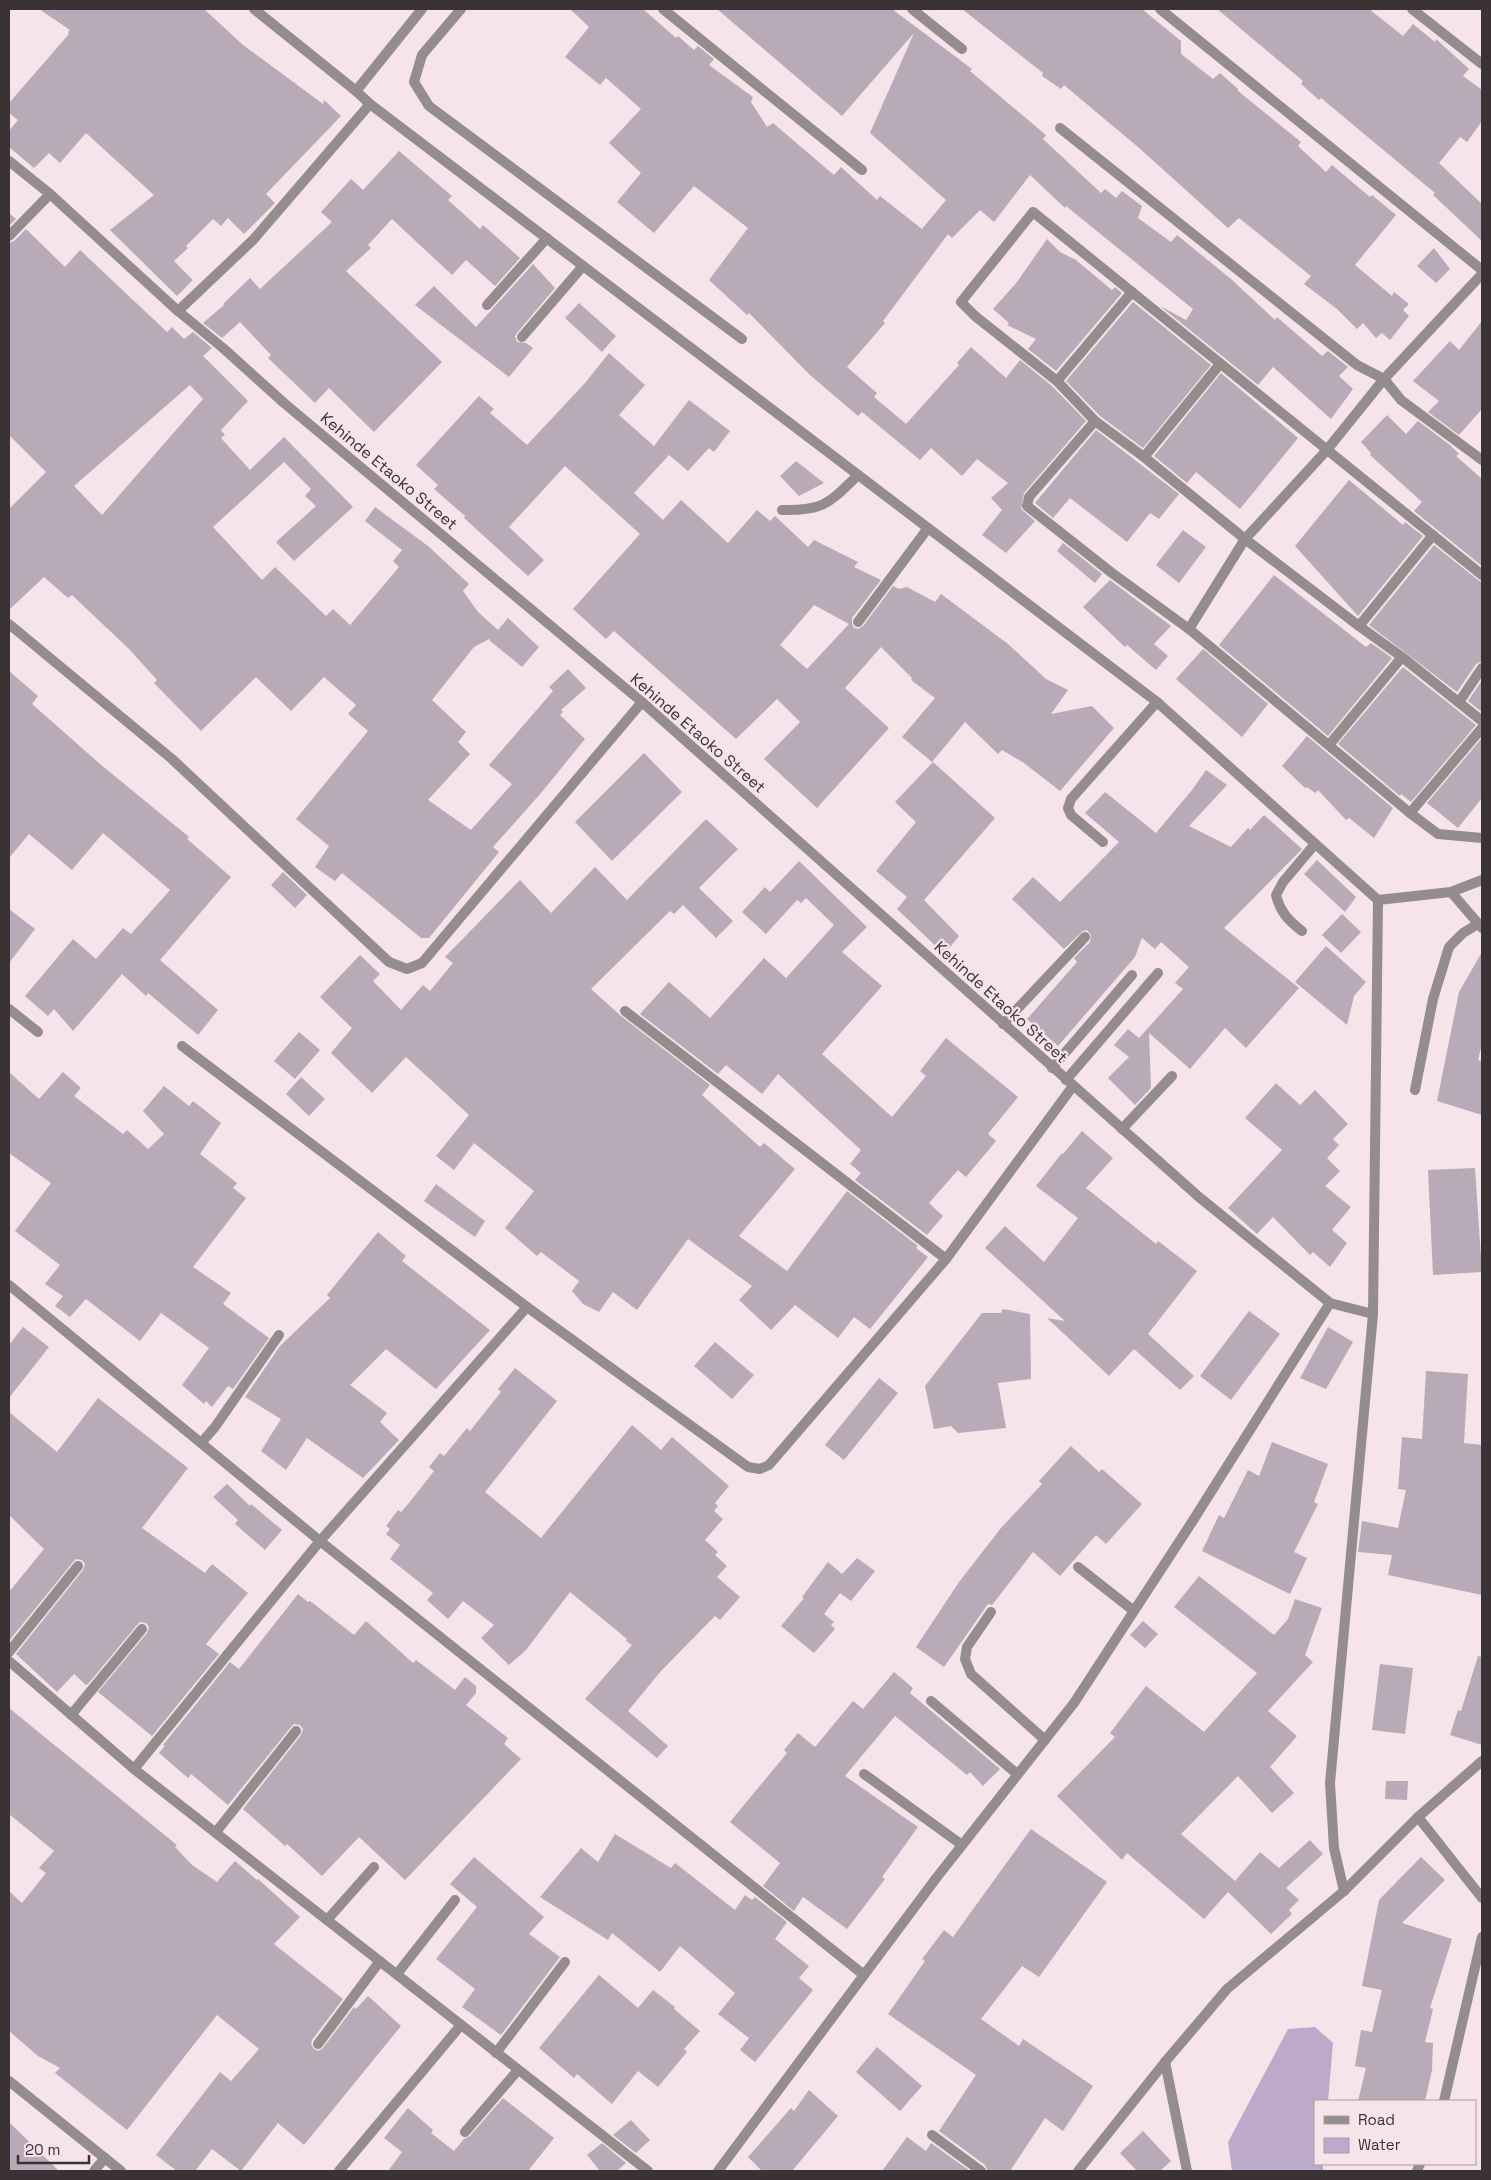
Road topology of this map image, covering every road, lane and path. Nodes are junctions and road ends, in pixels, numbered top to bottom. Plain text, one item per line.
1 (254, 9) edge
2 (422, 9) edge
3 (461, 9) edge
4 (663, 9) edge
5 (912, 9) edge
6 (1160, 9) edge
7 (1412, 9) edge
8 (962, 49) dead end
9 (1482, 64) edge
10 (356, 91) junction
11 (370, 104) junction
12 (1060, 128) dead end
13 (9, 161) edge
14 (862, 170) dead end
15 (50, 194) junction
16 (9, 236) edge
17 (547, 238) junction
18 (583, 266) junction
19 (1482, 272) edge
20 (1132, 292) junction
21 (487, 305) dead end
22 (178, 311) junction
23 (522, 337) dead end
24 (742, 339) dead end
25 (1220, 364) junction
26 (1384, 379) junction
27 (1057, 381) junction
28 (1095, 421) junction
29 (1326, 451) junction
30 (1144, 457) junction
31 (1482, 460) edge
32 (858, 475) junction
33 (782, 510) dead end
34 (928, 528) junction
35 (1433, 535) junction
36 (1245, 539) junction
37 (1482, 575) edge
38 (858, 622) dead end
39 (9, 624) edge
40 (1359, 626) junction
41 (1189, 629) junction
42 (1402, 656) junction
43 (1482, 668) edge
44 (642, 702) junction
45 (1157, 702) junction
46 (1459, 702) junction
47 (1482, 721) edge
48 (1482, 728) edge
49 (1329, 745) junction
50 (1410, 813) junction
51 (1482, 838) edge
52 (1103, 842) dead end
53 (1316, 844) junction
54 (1482, 880) edge
55 (1451, 892) junction
56 (1378, 900) junction
57 (1480, 926) edge
58 (1302, 931) dead end
59 (1086, 937) dead end
60 (1158, 973) dead end
61 (1132, 975) dead end
62 (9, 1009) edge
63 (625, 1011) dead end
64 (1003, 1024) junction
65 (38, 1032) dead end
66 (182, 1046) dead end
67 (1052, 1068) junction
68 (1172, 1076) dead end
69 (1070, 1083) junction
70 (1415, 1090) dead end
71 (1122, 1129) junction
72 (946, 1259) junction
73 (9, 1285) edge
74 (1330, 1303) junction
75 (526, 1307) junction
76 (1373, 1314) junction
77 (279, 1335) dead end
78 (201, 1443) junction
79 (320, 1541) junction
80 (78, 1566) dead end
81 (1078, 1567) dead end
82 (1134, 1611) junction
83 (991, 1612) dead end
84 (142, 1629) dead end
85 (9, 1652) edge
86 (9, 1661) edge
87 (931, 1701) dead end
88 (71, 1715) junction
89 (296, 1731) dead end
90 (1045, 1740) junction
91 (1482, 1761) edge
92 (134, 1769) junction
93 (864, 1774) dead end
94 (1017, 1774) junction
95 (1418, 1817) junction
96 (216, 1832) junction
97 (962, 1845) junction
98 (374, 1867) dead end
99 (1344, 1891) junction
100 (1482, 1898) edge
101 (455, 1900) dead end
102 (328, 1920) junction
103 (1482, 1937) edge
104 (380, 1961) junction
105 (565, 1962) dead end
106 (397, 1974) junction
107 (864, 1975) junction
108 (461, 2025) junction
109 (318, 2044) dead end
110 (496, 2052) junction
111 (1165, 2062) junction
112 (518, 2070) junction
113 (9, 2081) edge
114 (1444, 2100) edge
115 (465, 2132) dead end
116 (932, 2135) dead end
117 (105, 2158) junction
118 (94, 2171) edge
119 (121, 2171) edge
120 (339, 2171) edge
121 (648, 2171) edge
122 (718, 2171) edge
123 (981, 2171) edge
124 (1078, 2171) edge
125 (1187, 2171) edge

1 - 10 street
2 - 10 street
3 - 24 street
4 - 14 street
5 - 8 street
6 - 19 street
7 - 9 street
10 - 11 street
11 - 17 street
11 - 22 street
12 - 26 street
13 - 15 street, Kehinde Etaoko Street
15 - 16 street
15 - 22 street, Kehinde Etaoko Street
17 - 18 street
17 - 21 street
18 - 23 street
18 - 32 street
19 - 26 street
20 - 25 street
20 - 27 street
20 - 27 street
22 - 44 street, Kehinde Etaoko Street
25 - 29 street
25 - 30 street
26 - 29 street
26 - 31 street
27 - 28 street
28 - 30 street
28 - 41 street
29 - 35 street
29 - 36 street
30 - 36 street
32 - 33 street
32 - 34 street
34 - 38 street
34 - 45 street
35 - 37 street
35 - 40 street
36 - 40 street
36 - 41 street
39 - 44 street
40 - 42 street
41 - 49 street
42 - 46 street
42 - 49 street
43 - 46 street
44 - 64 street, Kehinde Etaoko Street
45 - 52 street
45 - 53 street
46 - 47 street
48 - 50 street
49 - 50 street
50 - 51 street
53 - 56 street
53 - 58 street
54 - 55 street
55 - 56 street
55 - 57 street
56 - 76 street
57 - 70 street
59 - 64 street
60 - 69 street
61 - 67 street
62 - 65 street
63 - 72 street
64 - 67 street, Kehinde Etaoko Street
66 - 75 street
67 - 69 street, Kehinde Etaoko Street
68 - 71 street
69 - 71 street, Kehinde Etaoko Street
69 - 72 street
71 - 74 street, Kehinde Etaoko Street
72 - 75 street
73 - 78 street
74 - 76 street, Kehinde Etaoko Street
74 - 82 street
75 - 79 street
76 - 99 street
77 - 78 street
78 - 79 street
79 - 92 street
79 - 107 street
80 - 85 street
81 - 82 street
82 - 90 street
83 - 90 street
84 - 88 street
86 - 88 street
87 - 94 street
88 - 92 street
89 - 96 street
90 - 94 street
91 - 95 street
92 - 96 street
93 - 97 street
94 - 97 street
95 - 99 street
95 - 100 street
96 - 102 street
97 - 107 street
98 - 102 street
99 - 111 street
101 - 106 street
102 - 104 street
103 - 114 street
104 - 106 street
104 - 109 street
105 - 110 street
106 - 108 street
107 - 122 street
108 - 110 street
108 - 120 street
110 - 112 street
111 - 124 street
111 - 125 street
112 - 115 street
112 - 121 street
113 - 117 street
116 - 123 street
117 - 118 street
117 - 119 street

